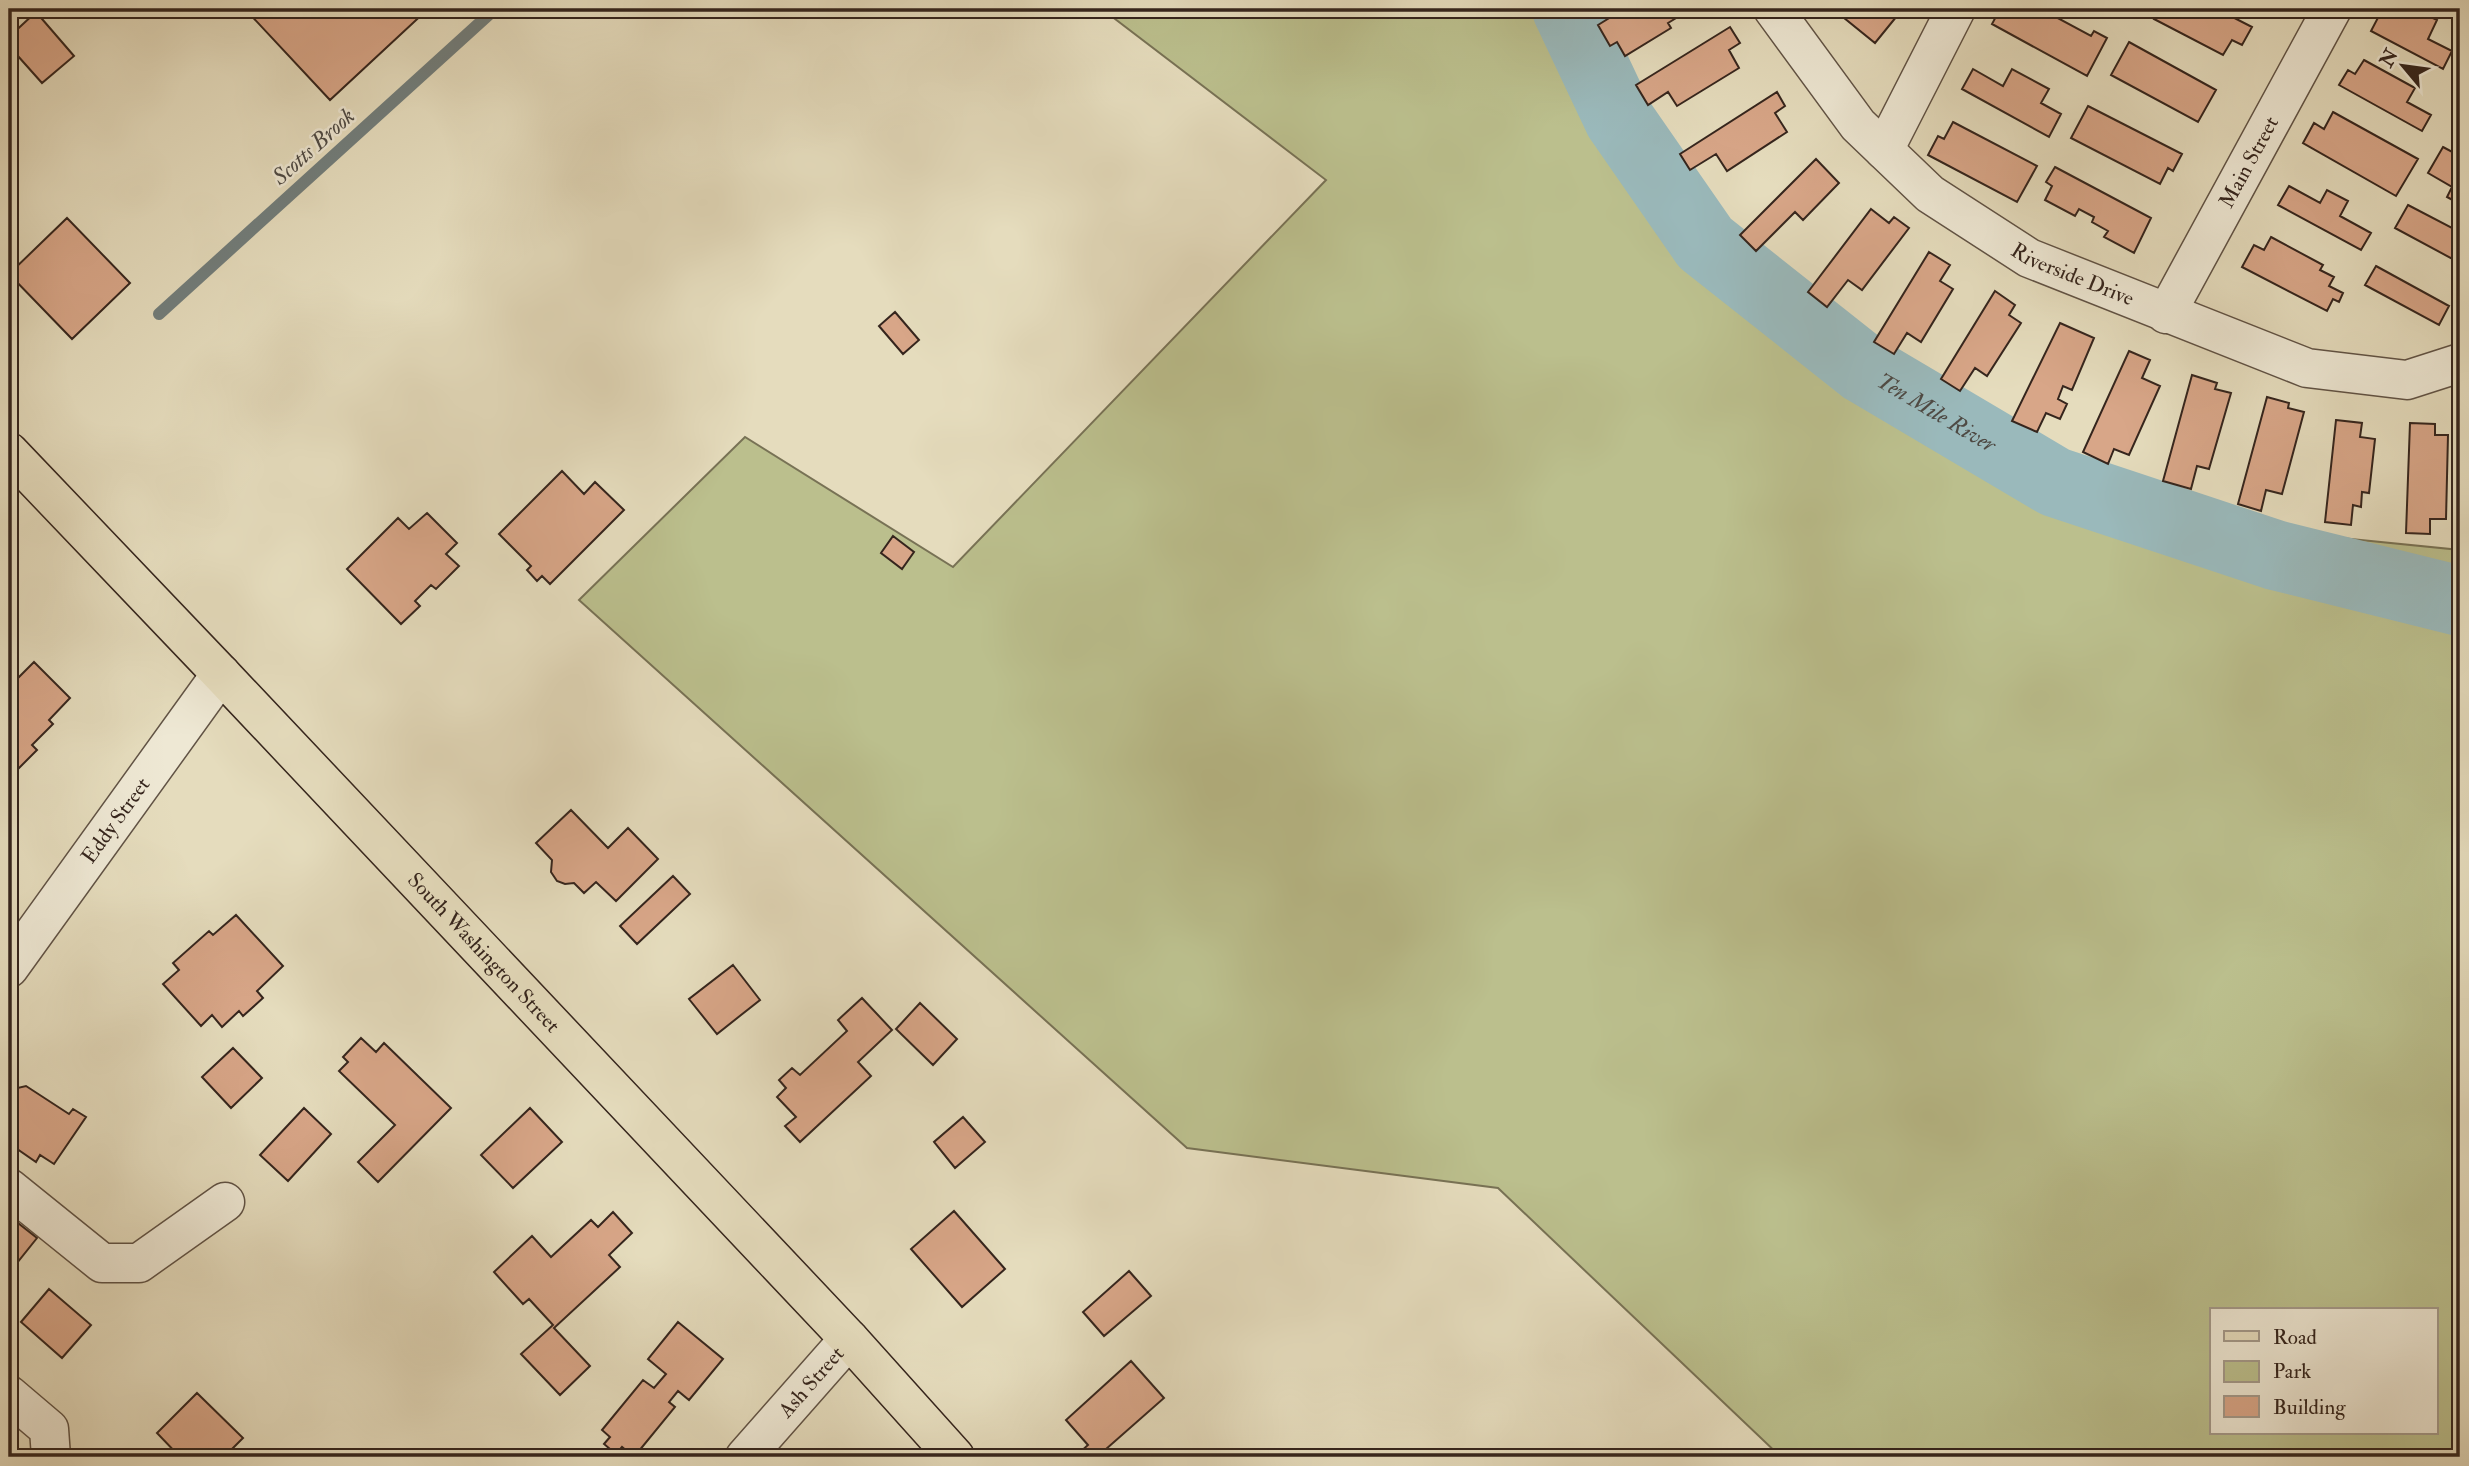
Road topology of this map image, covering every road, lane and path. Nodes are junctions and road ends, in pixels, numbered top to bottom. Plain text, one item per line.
1 (1773, 9) edge
2 (1956, 9) edge
3 (2332, 9) edge
4 (1884, 150) junction
5 (2166, 314) junction
6 (2460, 363) edge
7 (9, 452) edge
8 (221, 674) junction
9 (9, 968) edge
10 (9, 1188) edge
11 (225, 1202) dead end
12 (849, 1339) junction
13 (9, 1395) edge
14 (51, 1457) edge
15 (745, 1457) edge
16 (955, 1457) edge

1 - 4 street, Riverside Drive
2 - 4 street
3 - 5 street, Main Street
4 - 5 street, Riverside Drive
5 - 6 street, Riverside Drive
7 - 8 main road, South Washington Street
8 - 9 street, Eddy Street
8 - 12 main road, South Washington Street
10 - 11 street
12 - 15 street, Ash Street
12 - 16 main road, South Washington Street
13 - 14 street

